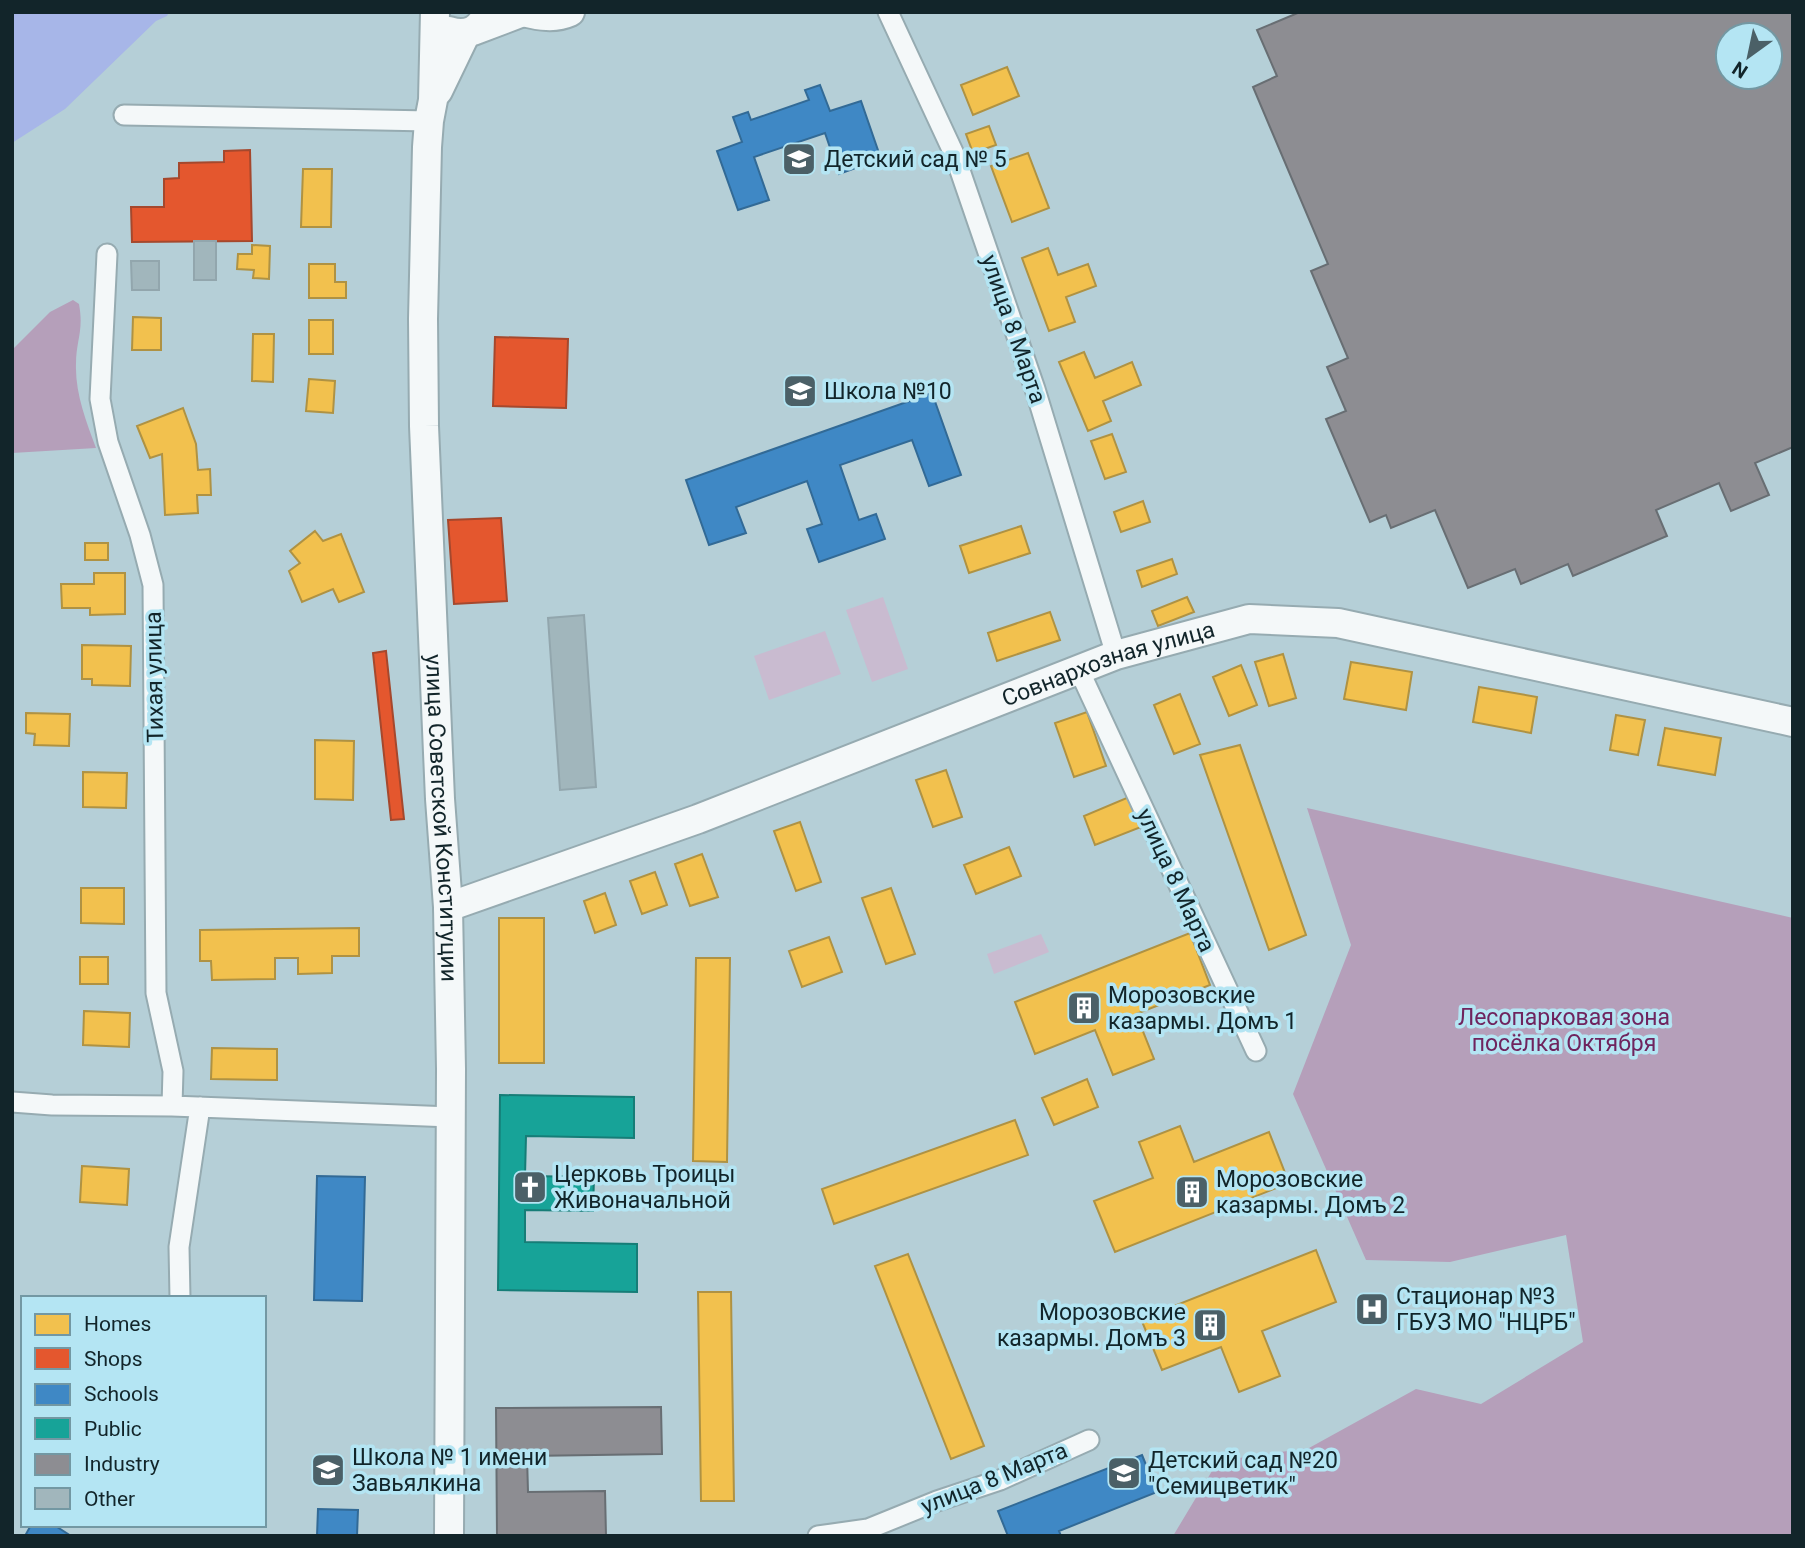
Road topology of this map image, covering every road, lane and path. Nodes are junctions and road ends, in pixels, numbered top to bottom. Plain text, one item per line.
1 (435, 12) edge
2 (523, 12) edge
3 (570, 12) edge
4 (888, 12) edge
5 (475, 26) edge
6 (431, 111) junction
7 (124, 115) dead end
8 (107, 254) dead end
9 (1116, 655) junction
10 (1079, 670) junction
11 (1793, 722) edge
12 (448, 907) junction
13 (1256, 1051) dead end
14 (12, 1102) edge
15 (172, 1106) junction
16 (200, 1107) junction
17 (451, 1117) junction
18 (180, 1296) edge
19 (1089, 1440) dead end
20 (449, 1536) edge
21 (818, 1536) edge

1 - 5 street
1 - 6 street, улица Советской Конституции
2 - 3 street
2 - 5 street
4 - 9 street, улица 8 Марта
5 - 6 street
6 - 7 street
6 - 12 street, улица Советской Конституции
8 - 15 street, Тихая улица
9 - 10 street, Совнархозная улица
9 - 11 street, Совнархозная улица
10 - 12 street, Совнархозная улица
10 - 13 street, улица 8 Марта
12 - 17 street, улица Советской Конституции
14 - 15 street
15 - 16 street
16 - 17 street
16 - 18 street
17 - 20 street, улица Советской Конституции
19 - 21 street, улица 8 Марта

